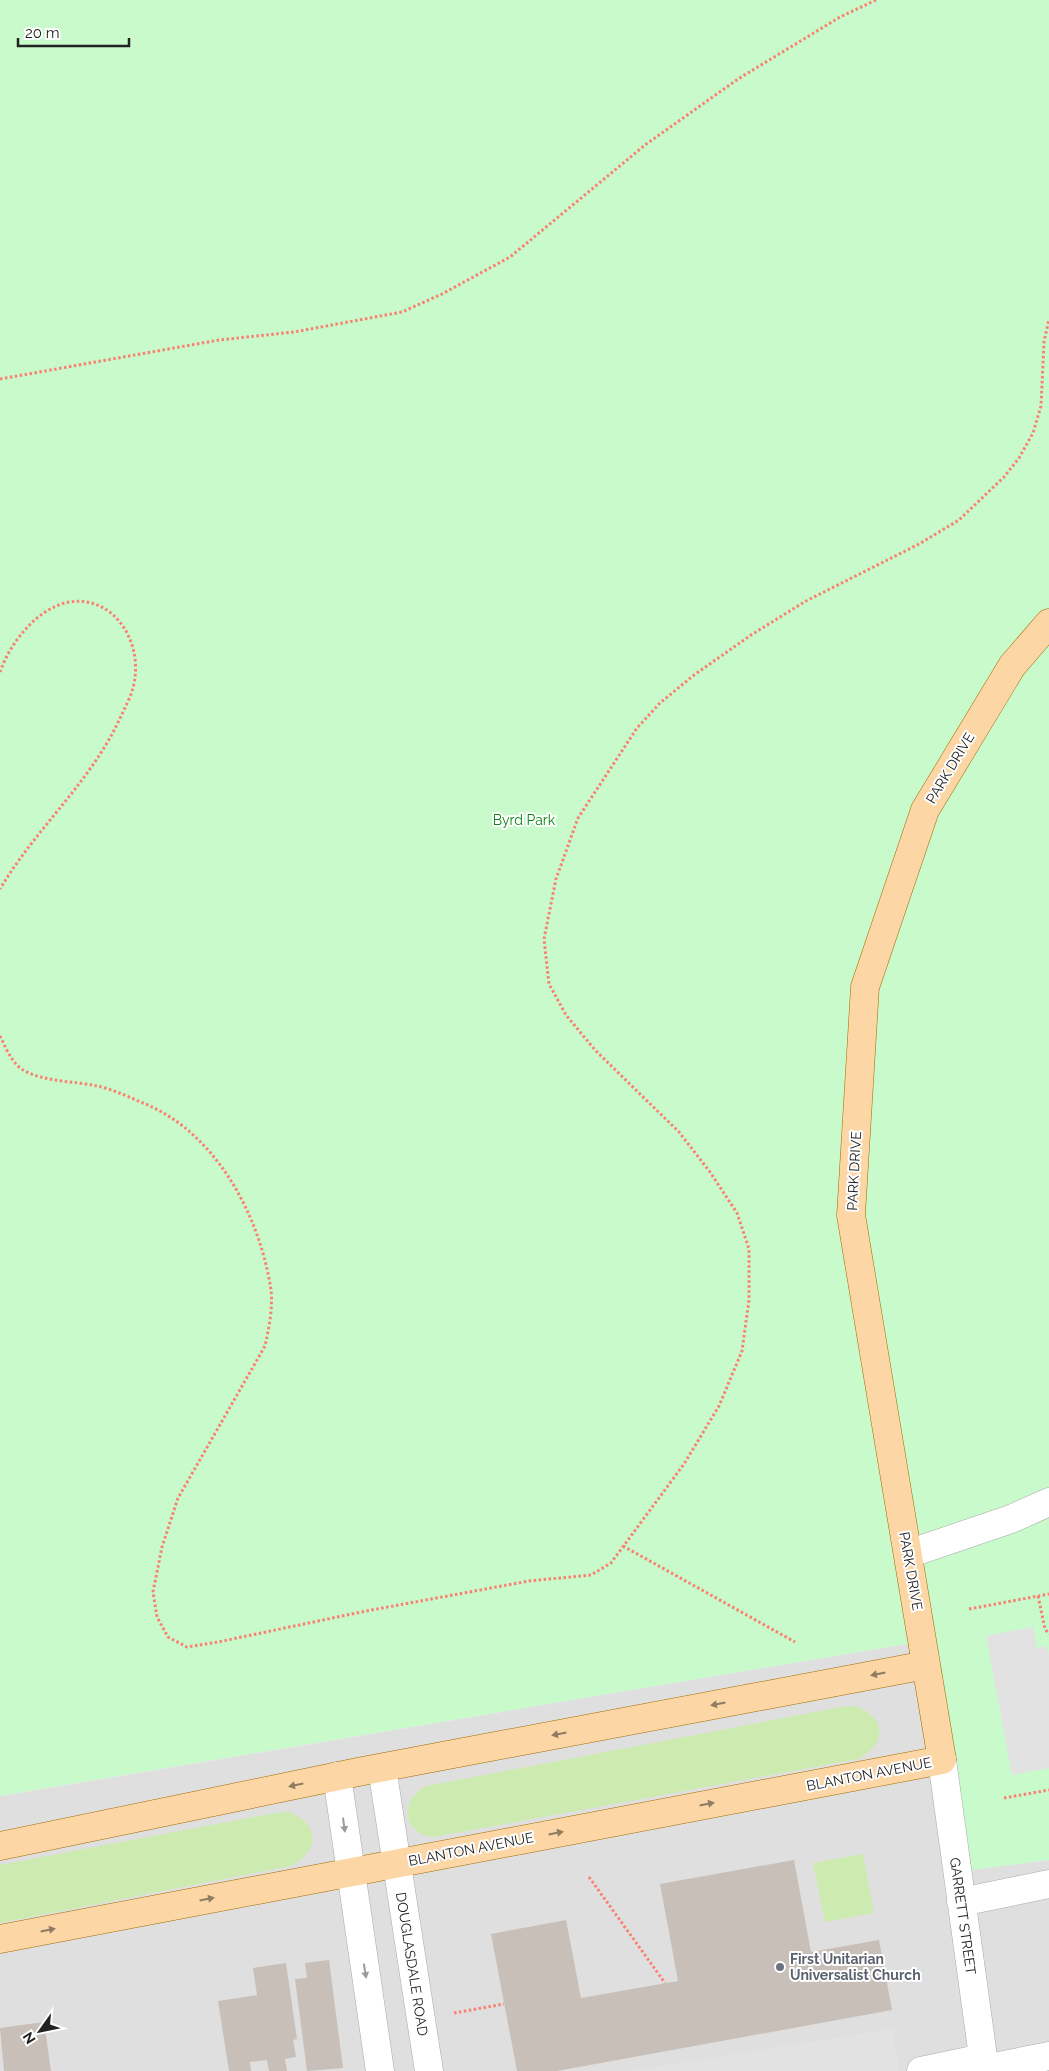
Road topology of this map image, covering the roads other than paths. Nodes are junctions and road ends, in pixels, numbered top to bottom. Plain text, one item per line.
1 (1049, 623) edge
2 (1049, 1502) edge
3 (908, 1554) junction
4 (926, 1665) junction
5 (942, 1760) junction
6 (382, 1768) junction
7 (337, 1776) junction
8 (0, 1846) edge
9 (397, 1863) junction
10 (351, 1871) junction
11 (1049, 1884) edge
12 (962, 1902) junction
13 (0, 1939) edge
14 (1049, 2056) edge
15 (984, 2066) edge
16 (380, 2071) edge
17 (429, 2071) edge
18 (921, 2071) edge

1 - 3 main road, PARK DRIVE
2 - 3 street
3 - 4 main road, PARK DRIVE
4 - 5 main road, PARK DRIVE
4 -> 6 main road
9 -> 5 main road, BLANTON AVENUE
5 - 12 street, GARRETT STREET
6 - 7 main road
6 - 9 street, DOUGLASDALE ROAD
7 -> 8 main road
7 -> 10 street
9 - 10 main road, BLANTON AVENUE
9 - 17 street, DOUGLASDALE ROAD
13 -> 10 main road, BLANTON AVENUE
10 -> 16 street
11 - 12 street
12 - 15 street, GARRETT STREET
14 - 15 street
15 - 18 street

